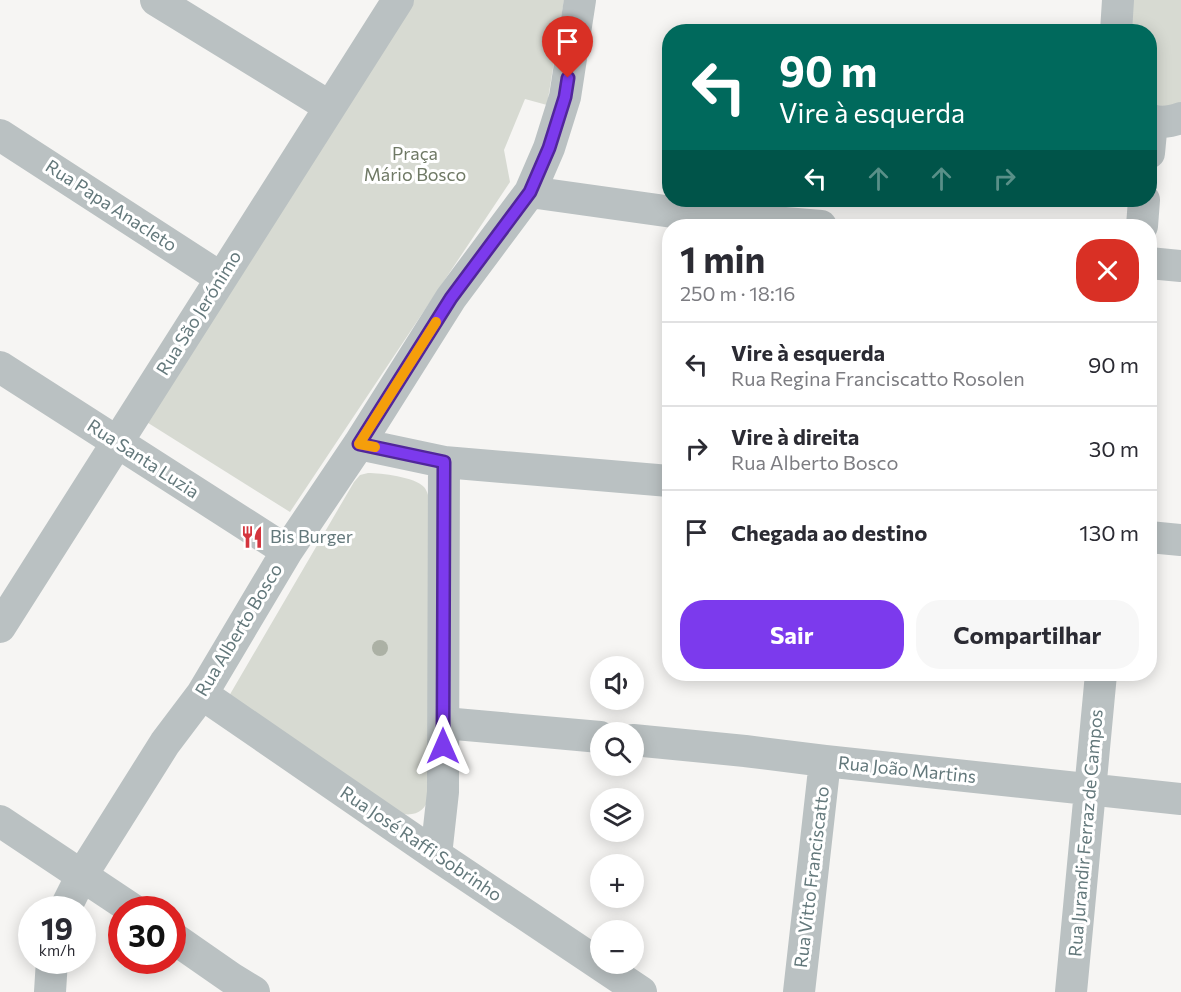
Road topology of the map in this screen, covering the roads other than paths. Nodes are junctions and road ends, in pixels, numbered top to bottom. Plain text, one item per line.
1 (156, 0) edge
2 (398, 0) edge
3 (580, 0) edge
4 (330, 108) junction
5 (0, 135) edge
6 (530, 192) junction
7 (688, 219) edge
8 (1157, 264) edge
9 (1181, 266) edge
10 (221, 278) junction
11 (0, 367) edge
12 (117, 442) junction
13 (359, 444) junction
14 (444, 462) junction
15 (662, 481) edge
16 (1157, 538) edge
17 (1181, 540) edge
18 (287, 551) junction
19 (9, 594) edge
20 (0, 627) edge
21 (1100, 681) edge
22 (202, 694) junction
23 (444, 723) junction
24 (590, 736) edge
25 (644, 741) edge
26 (825, 761) junction
27 (1090, 789) junction
28 (1181, 799) edge
29 (0, 821) edge
30 (436, 855) junction
31 (82, 875) junction
32 (72, 896) edge
33 (113, 896) edge
34 (186, 948) edge
35 (51, 974) edge
36 (237, 987) edge
37 (50, 992) edge
38 (641, 992) edge
39 (799, 992) edge
40 (1071, 992) edge

1 - 4 street
2 - 4 street, Rua São Jerónimo
3 - 6 street, Rua Alberto Bosco
4 - 10 street, Rua São Jerónimo
5 - 10 street, Rua Papa Anacleto
6 - 7 street
6 - 13 street, Rua Alberto Bosco
8 - 9 street
10 - 12 street, Rua São Jerónimo
11 - 12 street, Rua Santa Luzia
12 - 18 street, Rua Santa Luzia
12 - 19 street, Rua São Jerónimo
13 - 14 street
13 - 18 street, Rua Alberto Bosco
14 - 15 street
14 - 23 street
16 - 17 street
18 - 22 street, Rua Alberto Bosco
19 - 20 street, Rua São Jerónimo
21 - 27 street, Rua Jurandir Ferraz de Campos
22 - 30 street, Rua José Raffi Sobrinho
22 - 31 street, Rua Alberto Bosco
23 - 24 street
23 - 30 street
25 - 26 street, Rua João Martins
26 - 27 street, Rua João Martins
26 - 39 street, Rua Vitto Franciscatto
27 - 28 street, Rua João Martins
27 - 40 street, Rua Jurandir Ferraz de Campos
29 - 31 street
30 - 38 street, Rua José Raffi Sobrinho
31 - 32 street, Rua Alberto Bosco
31 - 33 street
34 - 36 street
35 - 37 street

